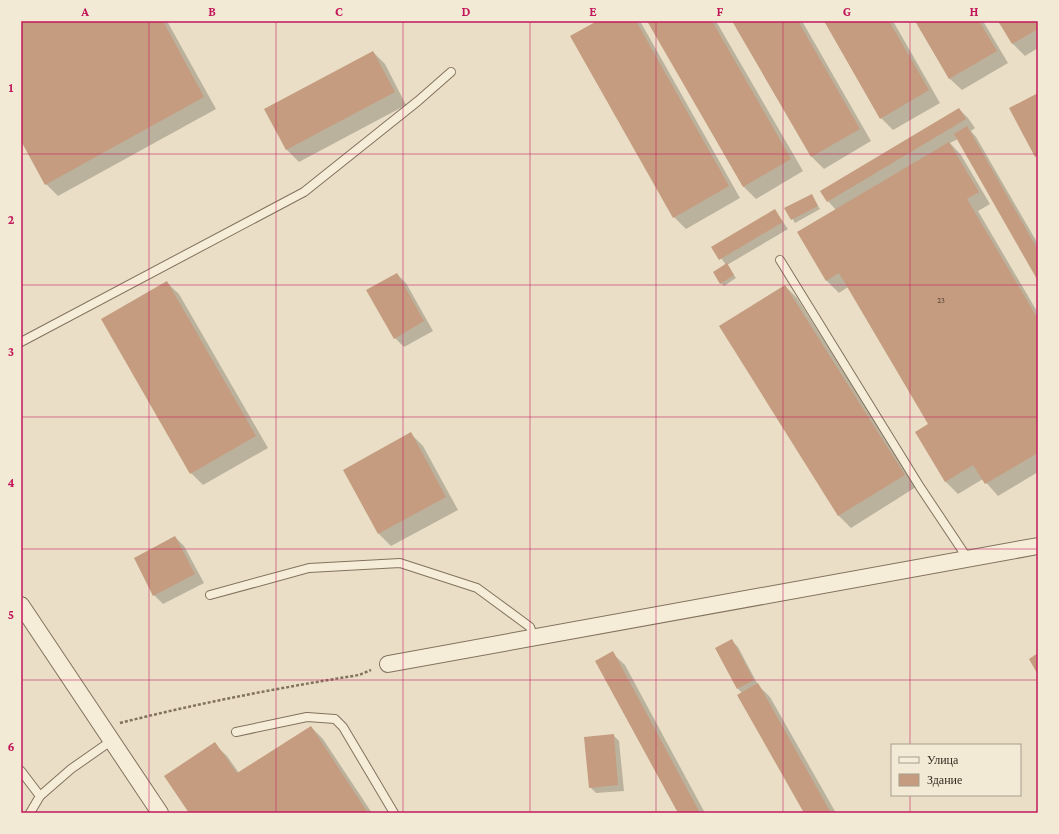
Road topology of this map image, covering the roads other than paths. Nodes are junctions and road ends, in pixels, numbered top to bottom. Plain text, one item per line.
1 (451, 72) dead end
2 (780, 260) dead end
3 (21, 342) edge
4 (1038, 546) edge
5 (968, 559) junction
6 (210, 595) dead end
7 (21, 605) edge
8 (534, 638) junction
9 (388, 664) road end
10 (236, 732) dead end
11 (111, 741) junction
12 (21, 771) edge
13 (40, 796) junction
14 (30, 813) edge
15 (160, 813) edge
16 (394, 813) edge

1 - 3 lane
2 - 5 lane
4 - 5 street
5 - 8 street
6 - 8 lane
7 - 11 street
8 - 9 street
10 - 16 lane
11 - 13 lane
11 - 15 street
12 - 13 lane
13 - 14 lane

